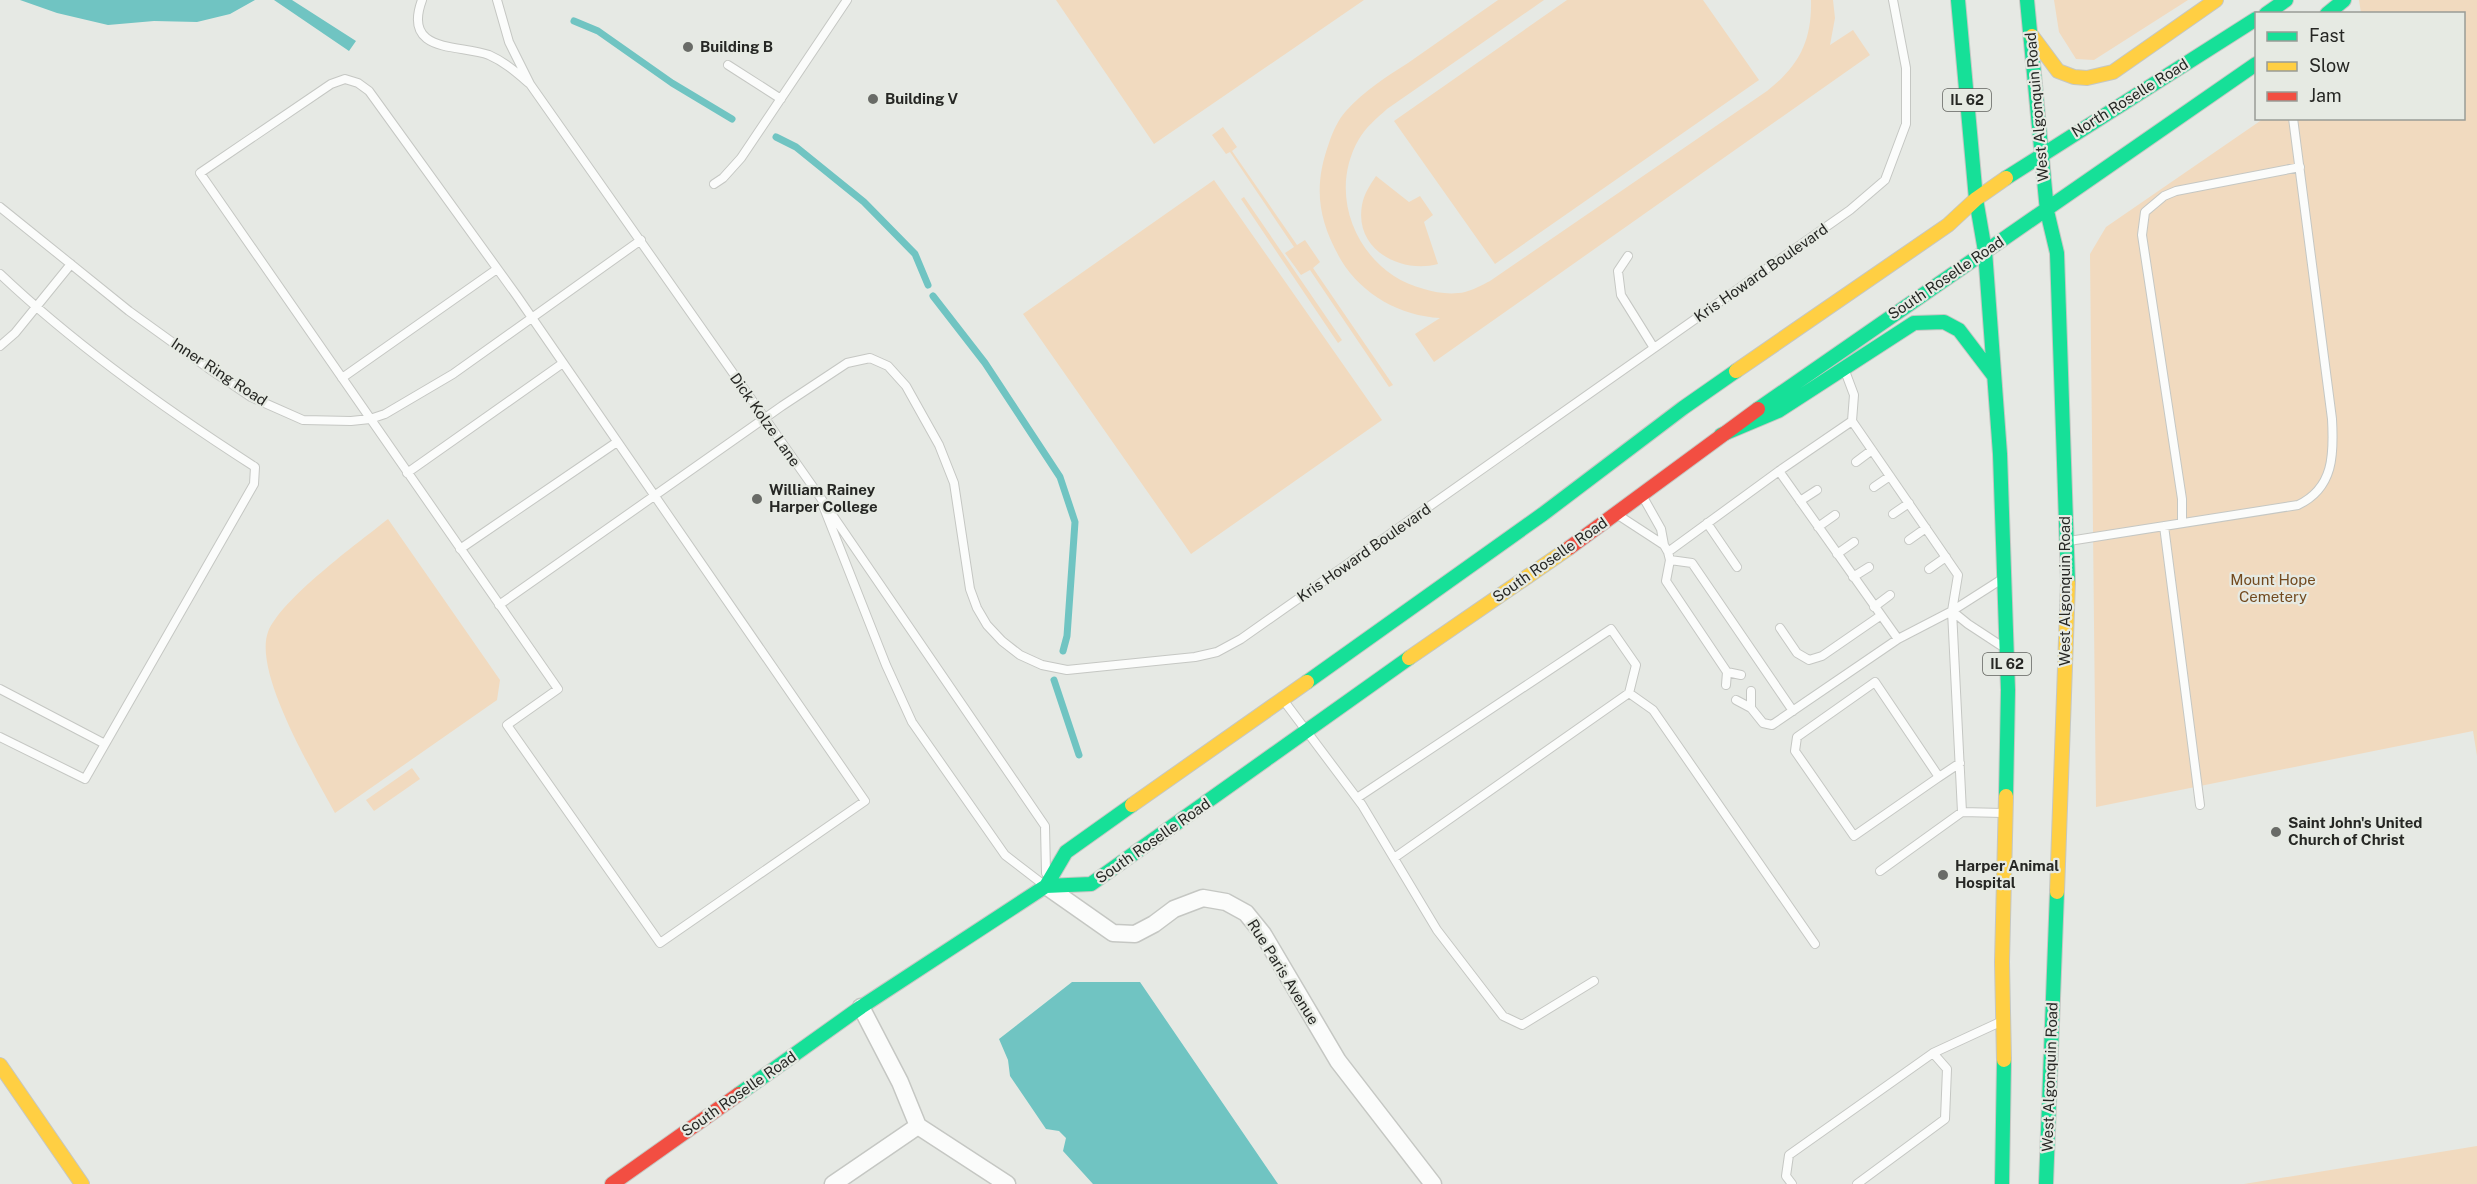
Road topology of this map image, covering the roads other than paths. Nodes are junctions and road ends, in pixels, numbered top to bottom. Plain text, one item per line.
1 (422, 0) edge
2 (497, 0) edge
3 (846, 0) edge
4 (1893, 0) edge
5 (1958, 0) edge
6 (2027, 0) edge
7 (2216, 0) edge
8 (2286, 0) edge
9 (2344, 0) edge
10 (2269, 12) edge
11 (2329, 12) edge
12 (2255, 20) edge
13 (2032, 36) junction
14 (728, 65) dead end
15 (2255, 65) edge
16 (530, 84) junction
17 (780, 99) junction
18 (2293, 120) edge
19 (2041, 154) junction
20 (2301, 167) junction
21 (714, 184) dead end
22 (1976, 199) junction
23 (0, 207) edge
24 (2047, 212) junction
25 (641, 240) junction
26 (1985, 250) junction
27 (1629, 256) dead end
28 (71, 264) junction
29 (497, 269) junction
30 (0, 274) edge
31 (36, 307) junction
32 (532, 318) junction
33 (0, 346) edge
34 (1654, 348) junction
35 (563, 363) junction
36 (1843, 368) junction
37 (1995, 377) junction
38 (342, 378) junction
39 (764, 418) junction
40 (370, 419) junction
41 (1852, 421) junction
42 (1721, 435) junction
43 (617, 442) junction
44 (1872, 450) junction
45 (1856, 462) dead end
46 (1779, 471) junction
47 (407, 473) junction
48 (1890, 476) junction
49 (1874, 487) dead end
50 (1817, 490) dead end
51 (818, 494) junction
52 (1641, 495) junction
53 (654, 496) junction
54 (1800, 501) junction
55 (1909, 503) junction
56 (1616, 514) junction
57 (1893, 514) dead end
58 (1835, 515) dead end
59 (1707, 523) junction
60 (2182, 523) junction
61 (2164, 526) junction
62 (1818, 527) junction
63 (1926, 528) junction
64 (1909, 540) dead end
65 (2066, 541) junction
66 (1854, 542) dead end
67 (460, 549) junction
68 (1667, 552) junction
69 (1837, 554) junction
70 (1946, 557) junction
71 (1737, 567) dead end
72 (1869, 567) dead end
73 (1929, 569) dead end
74 (1853, 577) junction
75 (2004, 577) junction
76 (1890, 595) dead end
77 (499, 605) junction
78 (1874, 607) junction
79 (1952, 610) junction
80 (1880, 616) junction
81 (1780, 628) dead end
82 (1898, 639) junction
83 (2007, 649) junction
84 (1727, 672) junction
85 (1742, 675) dead end
86 (1726, 685) dead end
87 (0, 689) edge
88 (1751, 691) dead end
89 (1629, 693) junction
90 (1282, 699) junction
91 (1736, 700) dead end
92 (1751, 708) junction
93 (1793, 711) junction
94 (1307, 731) junction
95 (0, 737) edge
96 (105, 744) junction
97 (1960, 763) junction
98 (1940, 777) junction
99 (1358, 798) junction
100 (2200, 805) dead end
101 (1962, 812) junction
102 (2007, 814) junction
103 (1394, 858) junction
104 (1880, 871) dead end
105 (1046, 886) junction
106 (1815, 944) dead end
107 (1594, 981) dead end
108 (861, 1007) junction
109 (2004, 1021) junction
110 (1934, 1053) junction
111 (0, 1065) edge
112 (918, 1126) junction
113 (82, 1184) edge
114 (612, 1184) edge
115 (833, 1184) edge
116 (1007, 1184) edge
117 (1433, 1184) edge
118 (1792, 1184) edge
119 (1857, 1184) edge
120 (2002, 1184) edge
121 (2046, 1184) edge

1 - 16 lane
2 - 16 lane
3 - 17 lane
4 - 34 lane, Kris Howard Boulevard
5 - 22 main road, IL 62
6 - 13 main road, West Algonquin Road
7 - 13 main road
8 - 10 main road
9 - 11 main road
12 - 19 main road, North Roselle Road
13 - 19 main road, West Algonquin Road
14 - 17 lane
15 - 24 main road
16 - 25 lane, Dick Kolze Lane
17 - 21 lane
18 - 20 lane
19 - 22 main road, North Roselle Road
19 - 24 main road, West Algonquin Road
20 - 60 lane
20 - 60 lane
22 - 26 main road, IL 62
22 - 90 main road, South Roselle Road
23 - 28 lane, Inner Ring Road
24 - 26 main road, South Roselle Road
24 - 65 main road, West Algonquin Road
25 - 32 lane, Inner Ring Road
25 - 39 lane, Dick Kolze Lane
26 - 37 main road, IL 62
26 - 42 main road, South Roselle Road
27 - 34 lane
28 - 31 lane
28 - 40 lane, Inner Ring Road
29 - 32 lane
29 - 38 lane
29 - 38 lane
30 - 31 lane
31 - 33 lane
31 - 96 lane
32 - 35 lane
32 - 40 lane, Inner Ring Road
34 - 39 lane, Kris Howard Boulevard
35 - 43 lane
35 - 47 lane
36 - 37 main road
36 - 41 lane
36 - 42 main road
37 - 75 main road, IL 62
38 - 40 lane
39 - 51 lane, Dick Kolze Lane
39 - 53 lane, Kris Howard Boulevard
40 - 47 lane
41 - 44 lane
41 - 46 lane
42 - 52 main road, South Roselle Road
43 - 53 lane
43 - 67 lane
44 - 45 lane
44 - 48 lane
46 - 54 lane
46 - 59 lane
47 - 67 lane
48 - 49 lane
48 - 55 lane
50 - 54 lane
51 - 105 lane
51 - 105 lane, Dick Kolze Lane
52 - 56 main road, South Roselle Road
52 - 68 lane
53 - 77 lane, Kris Howard Boulevard
53 - 77 lane
54 - 62 lane
55 - 57 lane
55 - 63 lane
56 - 68 lane
56 - 94 main road, South Roselle Road
58 - 62 lane
59 - 68 lane
59 - 71 lane
60 - 61 lane
61 - 65 lane
61 - 100 lane
62 - 69 lane
63 - 64 lane
63 - 70 lane
65 - 121 main road, West Algonquin Road
66 - 69 lane
67 - 77 lane
68 - 84 lane
68 - 93 lane
69 - 74 lane
70 - 73 lane
70 - 79 lane
72 - 74 lane
74 - 78 lane
75 - 79 lane
75 - 83 main road, IL 62
76 - 78 lane
78 - 80 lane
79 - 82 lane
79 - 83 lane
79 - 97 lane
80 - 81 lane
80 - 82 lane
82 - 93 lane
83 - 102 main road, IL 62
84 - 85 lane
84 - 86 lane
87 - 96 lane
88 - 92 lane
89 - 99 lane
89 - 103 lane
89 - 106 lane
90 - 94 lane
90 - 105 main road, South Roselle Road
91 - 92 lane
92 - 93 lane
94 - 99 lane
94 - 105 main road, South Roselle Road
95 - 96 lane
97 - 98 lane
97 - 101 lane
98 - 98 lane
99 - 103 lane
101 - 102 lane
101 - 104 lane
102 - 109 main road, IL 62
103 - 107 lane
105 - 108 main road, South Roselle Road
105 - 117 street, Rue Paris Avenue
108 - 112 street
108 - 114 main road, South Roselle Road
109 - 110 lane
109 - 120 main road, IL 62
110 - 118 lane
110 - 119 lane
111 - 113 main road
112 - 115 street
112 - 116 street

